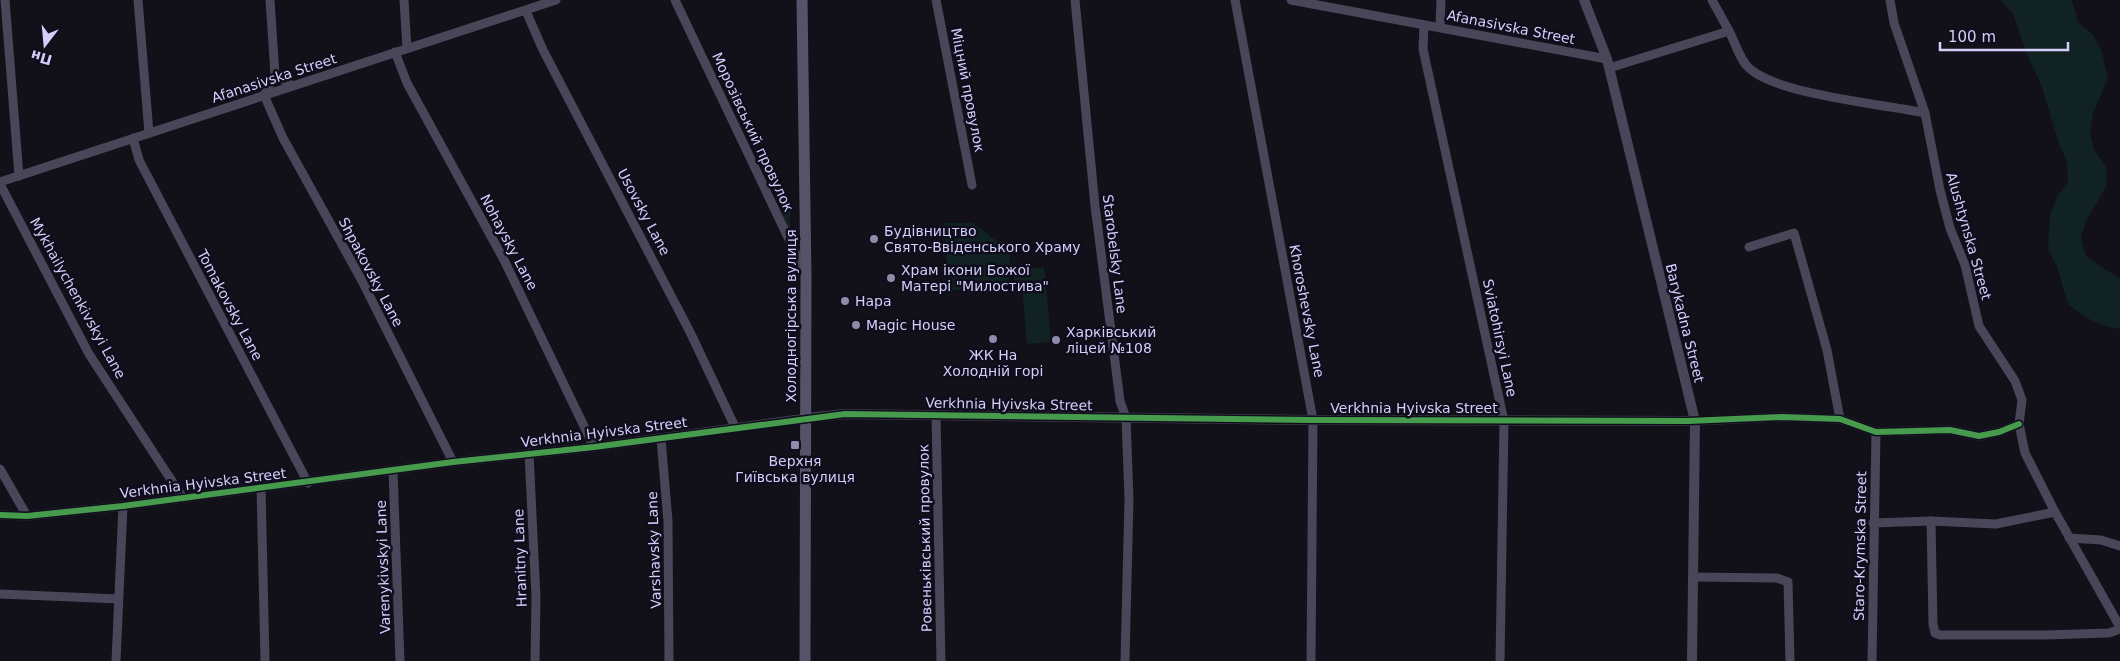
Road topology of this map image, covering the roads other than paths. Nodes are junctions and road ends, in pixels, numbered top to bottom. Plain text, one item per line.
1 (5, 0) edge
2 (138, 0) edge
3 (270, 0) edge
4 (404, 0) edge
5 (556, 0) edge
6 (675, 0) edge
7 (802, 0) edge
8 (936, 0) edge
9 (1075, 0) edge
10 (1235, 0) edge
11 (1291, 0) edge
12 (1441, 0) edge
13 (1584, 0) edge
14 (1712, 0) edge
15 (1890, 0) edge
16 (1308, 1) edge
17 (544, 2) edge
18 (526, 11) junction
19 (1424, 25) junction
20 (1440, 28) junction
21 (1729, 31) junction
22 (407, 48) junction
23 (395, 52) junction
24 (1608, 64) junction
25 (275, 75) junction
26 (293, 86) junction
27 (264, 95) junction
28 (1925, 113) junction
29 (149, 133) junction
30 (133, 138) junction
31 (18, 176) junction
32 (0, 183) edge
33 (972, 185) dead end
34 (1749, 247) dead end
35 (806, 277) junction
36 (936, 415) junction
37 (807, 418) junction
38 (1126, 418) junction
39 (1840, 419) junction
40 (1313, 420) junction
41 (1504, 421) junction
42 (1695, 422) junction
43 (2019, 424) junction
44 (735, 427) junction
45 (1876, 432) junction
46 (662, 439) junction
47 (594, 447) junction
48 (529, 453) junction
49 (453, 462) junction
50 (0, 469) edge
51 (393, 472) junction
52 (308, 483) junction
53 (261, 487) junction
54 (183, 498) junction
55 (123, 506) junction
56 (2055, 512) junction
57 (0, 515) edge
58 (27, 516) junction
59 (1931, 521) junction
60 (1873, 523) junction
61 (2069, 538) junction
62 (2120, 546) edge
63 (1693, 577) junction
64 (0, 594) edge
65 (118, 599) junction
66 (2120, 628) edge
67 (116, 661) edge
68 (265, 661) edge
69 (400, 661) edge
70 (535, 661) edge
71 (669, 661) edge
72 (805, 661) edge
73 (941, 661) edge
74 (1125, 661) edge
75 (1311, 661) edge
76 (1500, 661) edge
77 (1692, 661) edge
78 (1790, 661) edge
79 (1872, 661) edge

1 - 31 street
2 - 29 street
3 - 25 street
4 - 22 street
5 - 17 street, Afanasivska Street
6 - 35 street, Морозівський провулок
7 - 35 main road, Холодногірська вулиця
8 - 33 street, Міцний провулок
9 - 38 street, Starobelsky Lane
10 - 40 street, Khoroshevsky Lane
11 - 16 street, Afanasivska Street
12 - 20 street
13 - 24 street, Barykadna Street
14 - 21 street
15 - 28 street, Alushtynska Street
16 - 19 street, Afanasivska Street
17 - 18 street, Afanasivska Street
18 - 22 street, Afanasivska Street
18 - 44 street, Usovsky Lane
19 - 20 street, Afanasivska Street
19 - 41 street, Sviatohirsyi Lane
20 - 24 street, Afanasivska Street
21 - 24 street, Afanasivska Street
21 - 28 street
22 - 23 street, Afanasivska Street
23 - 26 street, Afanasivska Street
23 - 47 street, Nohaysky Lane
24 - 42 street, Barykadna Street
25 - 26 street
25 - 27 street
26 - 27 street, Afanasivska Street
27 - 29 street, Afanasivska Street
27 - 49 street, Shpakovsky Lane
28 - 43 street, Alushtynska Street
29 - 30 street, Afanasivska Street
30 - 31 street, Afanasivska Street
30 - 52 street, Tomakovsky Lane
31 - 32 street, Afanasivska Street
32 - 54 street, Mykhailychenkivskyi Lane
34 - 39 street
35 - 37 main road, Холодногірська вулиця
36 - 37 street, Verkhnia Hyivska Street
36 - 38 street, Verkhnia Hyivska Street
36 - 73 street, Ровеньківський провулок
37 - 44 street, Verkhnia Hyivska Street
37 - 72 main road, Холодногірська вулиця
38 - 40 street, Verkhnia Hyivska Street
38 - 74 street, Starobelsky Lane
39 - 42 street, Verkhnia Hyivska Street
39 - 45 street, Verkhnia Hyivska Street
40 - 41 street, Verkhnia Hyivska Street
40 - 75 street, Khoroshevsky Lane
41 - 42 street, Verkhnia Hyivska Street
41 - 76 street, Sviatohirsyi Lane
42 - 63 street, Barykadna Street
43 - 45 street, Verkhnia Hyivska Street
43 - 56 street, Alushtynska Street
44 - 46 street, Verkhnia Hyivska Street
45 - 60 street, Staro-Krymska Street
46 - 47 street, Verkhnia Hyivska Street
46 - 71 street, Varshavsky Lane
47 - 48 street, Verkhnia Hyivska Street
48 - 49 street, Verkhnia Hyivska Street
48 - 70 street, Hranitny Lane
49 - 51 street, Verkhnia Hyivska Street
50 - 58 street
51 - 52 street, Verkhnia Hyivska Street
51 - 69 street, Varenykivskyi Lane
52 - 53 street, Verkhnia Hyivska Street
53 - 54 street, Verkhnia Hyivska Street
53 - 68 street
54 - 55 street, Verkhnia Hyivska Street
55 - 58 street, Verkhnia Hyivska Street
55 - 65 street
56 - 59 street
56 - 61 street, Alushtynska Street
57 - 58 street, Verkhnia Hyivska Street
59 - 60 street
59 - 66 street
60 - 79 street, Staro-Krymska Street
61 - 62 street
61 - 66 street, Alushtynska Street
63 - 77 street, Barykadna Street
63 - 78 street
64 - 65 street
65 - 67 street

